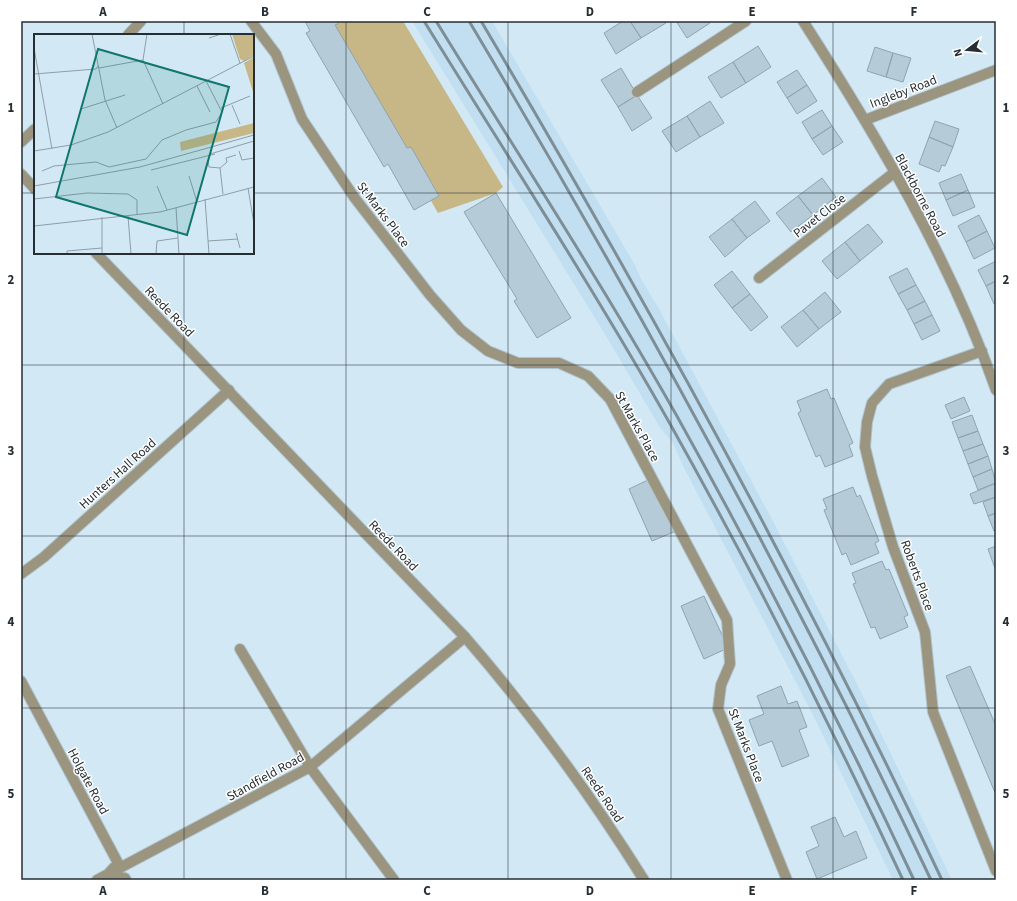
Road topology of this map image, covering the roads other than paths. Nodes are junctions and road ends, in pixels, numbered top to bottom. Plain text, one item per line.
1 (141, 21) edge
2 (251, 21) edge
3 (746, 21) edge
4 (803, 21) edge
5 (129, 34) edge
6 (996, 70) edge
7 (637, 92) dead end
8 (865, 120) junction
9 (34, 130) edge
10 (21, 142) edge
11 (895, 172) junction
12 (21, 174) edge
13 (34, 188) edge
14 (97, 254) edge
15 (759, 278) dead end
16 (982, 351) junction
17 (229, 390) junction
18 (996, 390) edge
19 (21, 574) edge
20 (465, 637) junction
21 (240, 649) dead end
22 (21, 681) edge
23 (310, 768) junction
24 (996, 872) edge
25 (108, 874) junction
26 (97, 880) edge
27 (126, 880) edge
28 (394, 880) edge
29 (644, 880) edge
30 (787, 880) edge

1 - 5 street
2 - 30 street, St Marks Place
3 - 7 street
4 - 8 street, Blackborne Road
6 - 8 street, Ingleby Road
8 - 11 street, Blackborne Road
9 - 10 street
11 - 15 street, Pavet Close
11 - 16 street, Blackborne Road
12 - 13 street
14 - 17 street, Reede Road
16 - 18 street, Blackborne Road
16 - 24 street, Roberts Place
17 - 19 street, Hunters Hall Road
17 - 20 street, Reede Road
20 - 23 street, Standfield Road
20 - 29 street, Reede Road
21 - 23 street
22 - 25 street, Holgate Road
23 - 25 street, Standfield Road
23 - 28 street
25 - 26 street, Standfield Road
25 - 27 street

